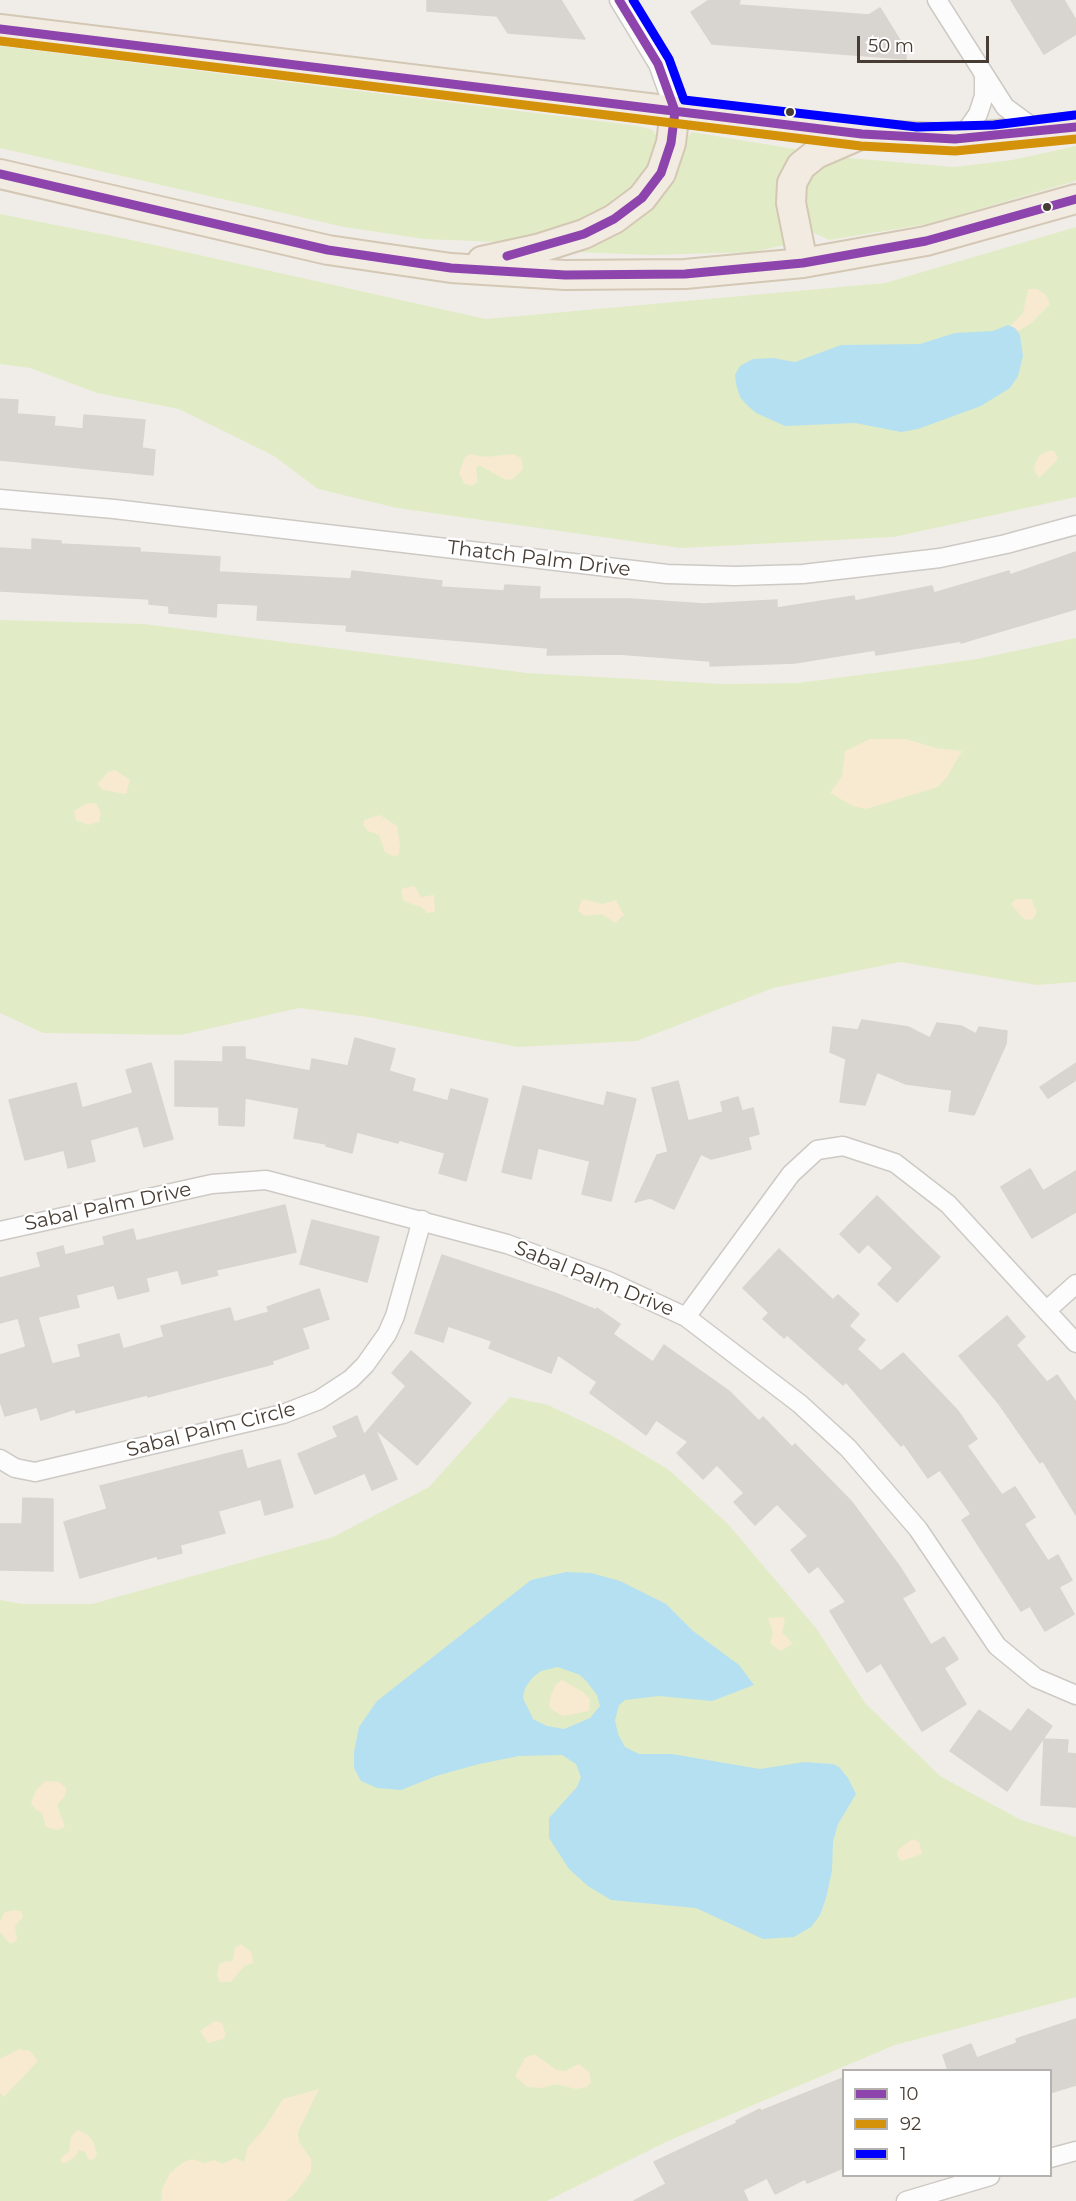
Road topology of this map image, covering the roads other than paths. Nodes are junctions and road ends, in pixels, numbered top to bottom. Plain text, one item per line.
1 (619, 0) edge
2 (937, 0) edge
3 (0, 14) edge
4 (13, 31) edge
5 (984, 76) junction
6 (675, 111) junction
7 (1076, 127) edge
8 (1040, 133) junction
9 (862, 134) junction
10 (955, 139) junction
11 (0, 174) edge
12 (1076, 199) edge
13 (803, 263) junction
14 (451, 268) junction
15 (0, 499) edge
16 (1076, 525) edge
17 (422, 1220) junction
18 (0, 1230) edge
19 (1076, 1284) edge
20 (1047, 1310) junction
21 (686, 1317) junction
22 (1076, 1343) edge
23 (0, 1459) edge
24 (1076, 1695) edge
25 (1076, 2151) edge
26 (1052, 2157) edge
27 (984, 2177) edge
28 (906, 2201) edge

1 - 6 street
2 - 5 street
3 - 4 street
4 - 6 main road
5 - 8 street
5 - 10 street
6 - 9 main road
6 - 14 main road
7 - 8 main road
8 - 10 main road
9 - 10 main road
9 - 13 main road
11 - 14 main road
12 - 13 main road
13 - 14 main road
15 - 16 street, Thatch Palm Drive
17 - 18 street, Sabal Palm Drive
17 - 21 street, Sabal Palm Drive
17 - 23 street, Sabal Palm Circle
19 - 20 street
20 - 21 street
20 - 22 street
21 - 24 street, Sabal Palm Drive
25 - 26 street
27 - 28 street

